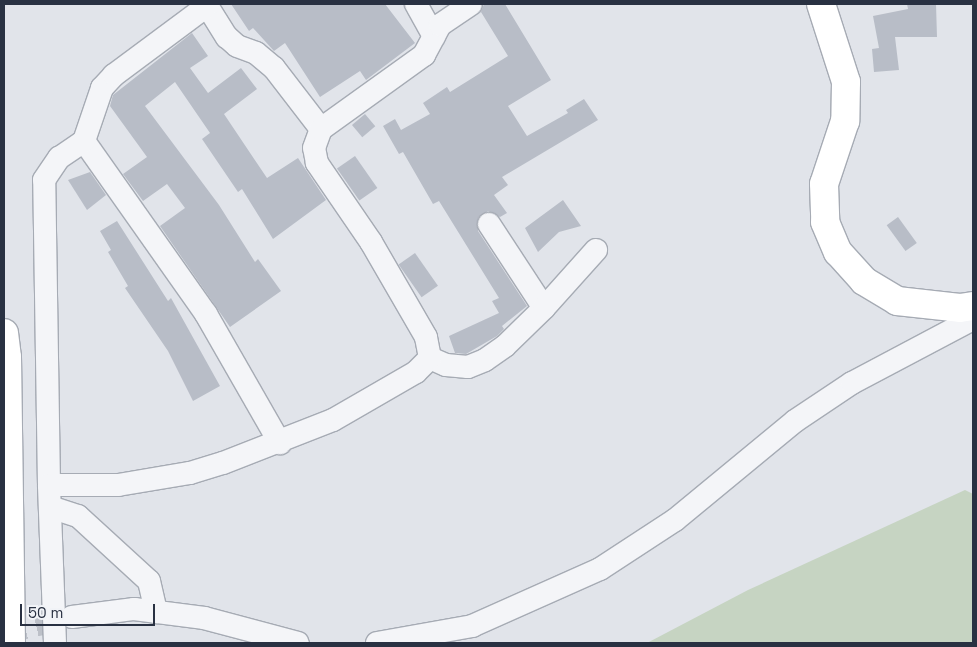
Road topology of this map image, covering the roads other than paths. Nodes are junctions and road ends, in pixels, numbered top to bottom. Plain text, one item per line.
1 (416, 4) edge
2 (471, 4) edge
3 (821, 4) edge
4 (206, 5) edge
5 (434, 36) junction
6 (322, 129) junction
7 (84, 142) junction
8 (489, 224) dead end
9 (596, 250) dead end
10 (973, 306) edge
11 (544, 308) junction
12 (973, 319) edge
13 (4, 333) edge
14 (430, 358) junction
15 (280, 443) junction
16 (49, 485) junction
17 (50, 507) junction
18 (156, 612) junction
19 (72, 618) tunnel mouth
20 (11, 643) edge
21 (56, 643) edge
22 (298, 643) edge
23 (377, 643) edge

1 - 5 street
2 - 5 street
3 - 10 main road
4 - 6 street
4 - 7 street
5 - 6 street
6 - 14 street
7 - 15 street
7 - 16 street
8 - 11 street
9 - 11 street
11 - 14 street
12 - 23 street
13 - 20 main road
14 - 15 street
15 - 16 street
16 - 17 street
17 - 18 street
17 - 21 street
18 - 19 street
18 - 22 street

